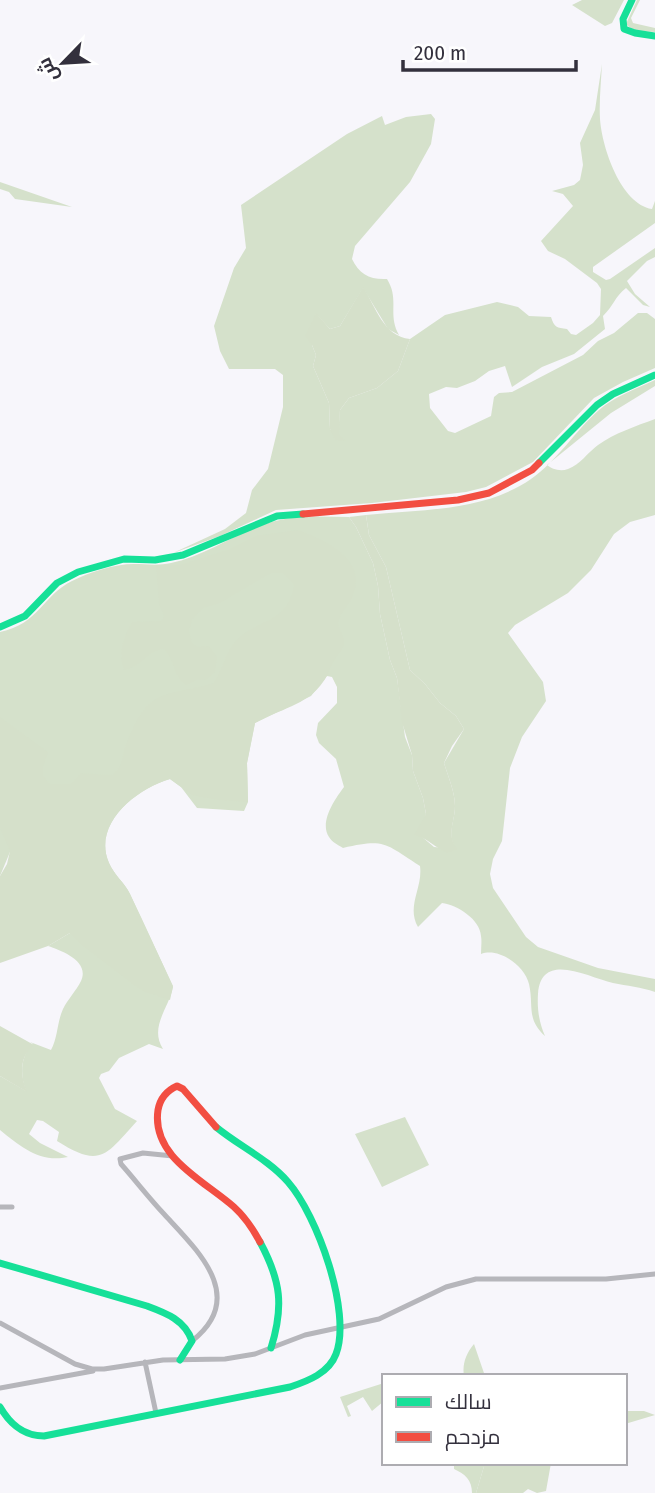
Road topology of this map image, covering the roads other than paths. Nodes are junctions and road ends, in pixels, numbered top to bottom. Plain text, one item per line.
1 (632, 0) edge
2 (655, 36) edge
3 (655, 375) edge
4 (0, 627) edge
5 (173, 1156) junction
6 (12, 1207) dead end
7 (0, 1208) edge
8 (0, 1263) edge
9 (655, 1274) edge
10 (0, 1323) edge
11 (341, 1327) junction
12 (192, 1341) junction
13 (271, 1348) junction
14 (180, 1360) junction
15 (145, 1362) junction
16 (104, 1369) junction
17 (0, 1388) edge
18 (0, 1406) edge
19 (156, 1413) junction

1 - 2 street
3 - 4 street
5 - 11 street
5 - 12 street
5 - 13 street
6 - 7 street
8 - 12 street
9 - 11 street
10 - 16 street
11 - 13 street
11 - 19 street
12 - 14 street
13 - 14 street
14 - 15 street
15 - 16 street
15 - 19 street
16 - 17 street
18 - 19 street

